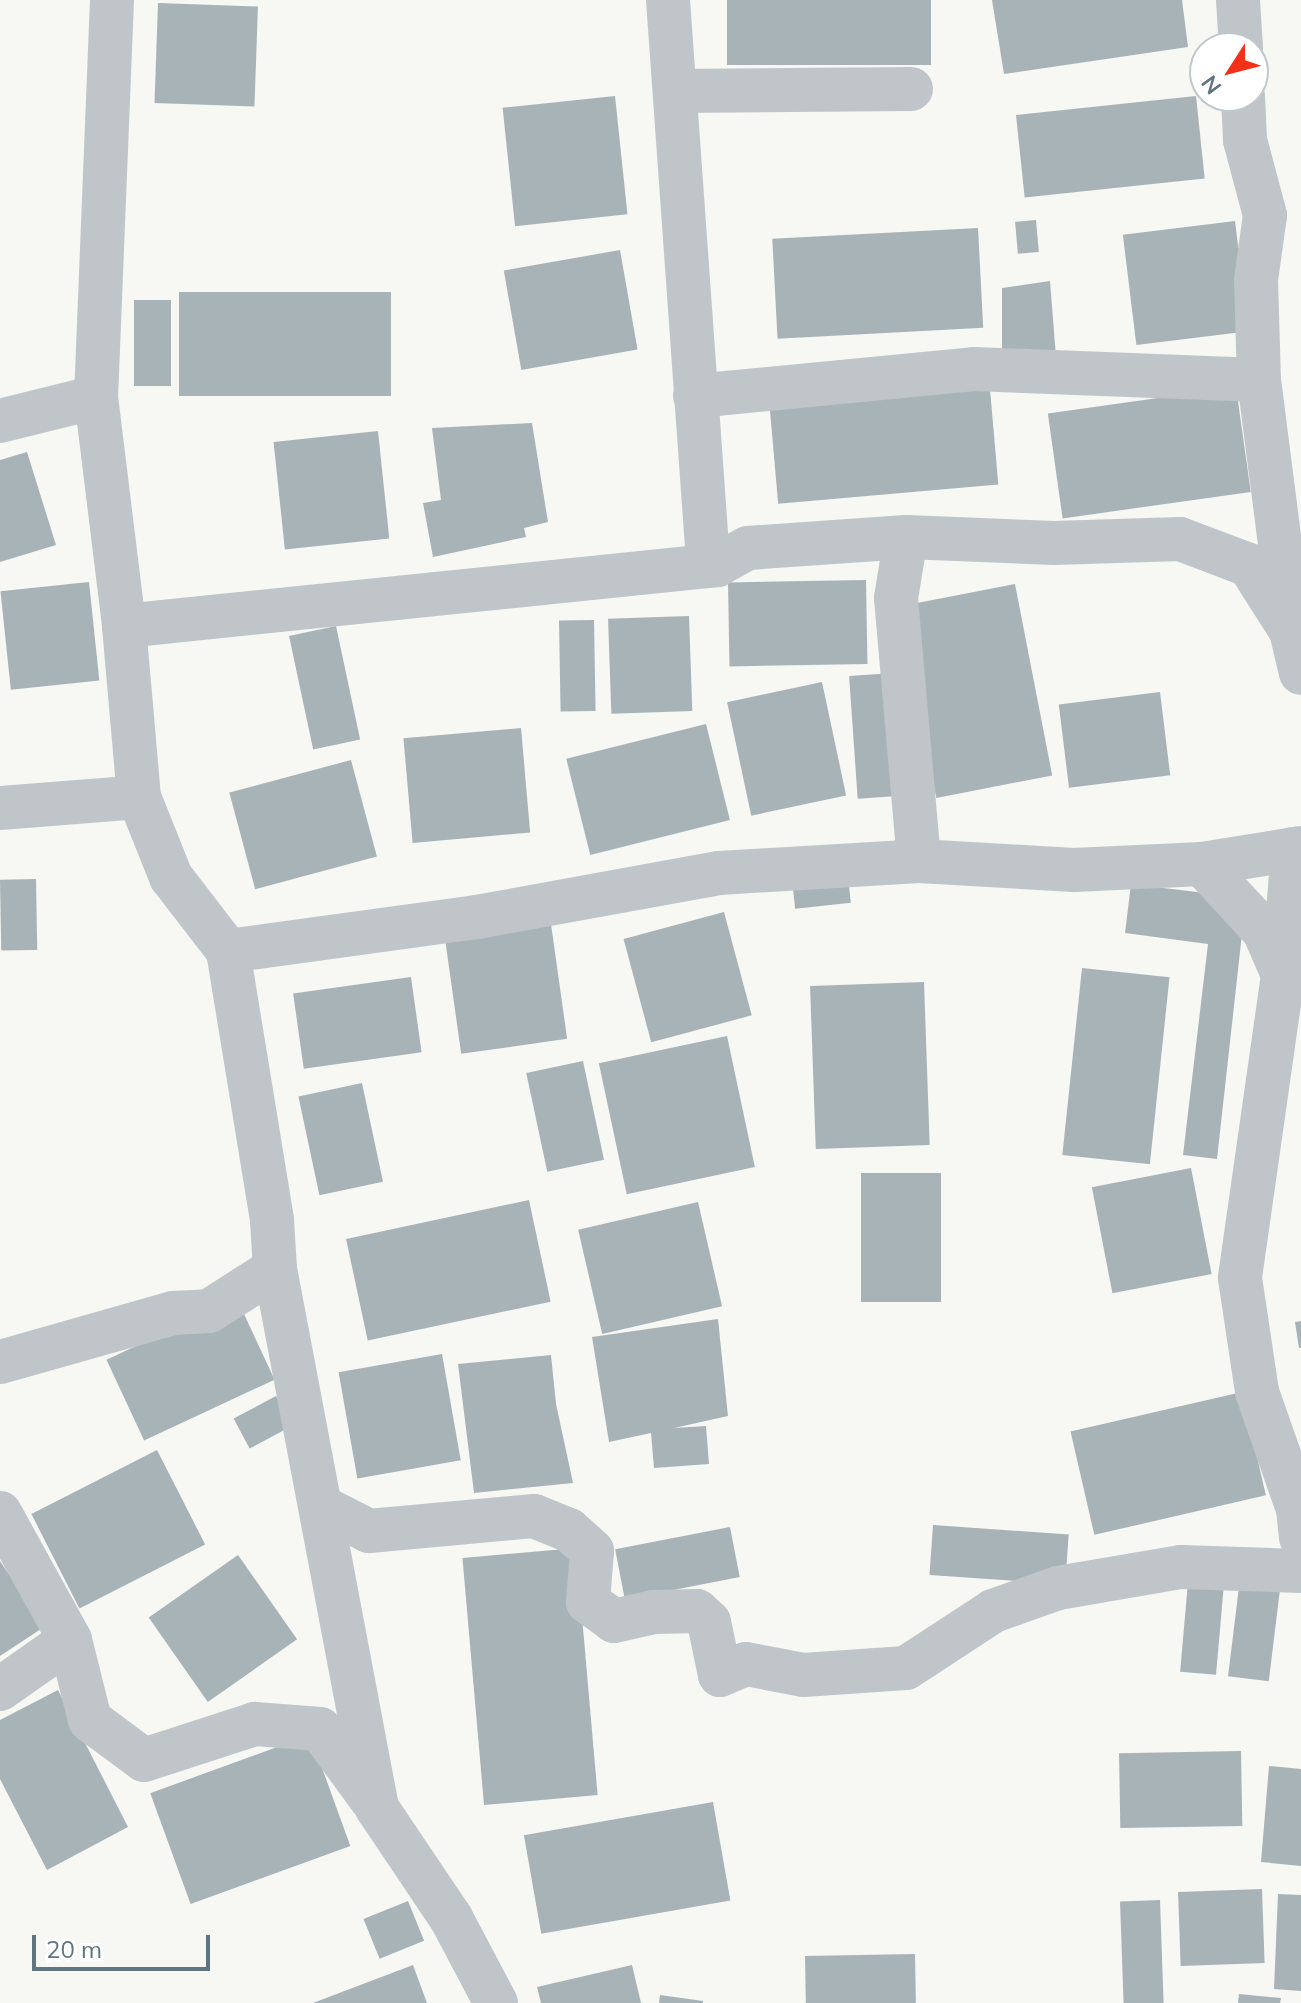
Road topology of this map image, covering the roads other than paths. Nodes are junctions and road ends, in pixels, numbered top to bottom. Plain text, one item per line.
1 (112, 0) edge
2 (668, 0) edge
3 (1238, 0) edge
4 (1240, 32) edge
5 (911, 89) dead end
6 (676, 91) junction
7 (1244, 112) edge
8 (1259, 380) junction
9 (695, 396) junction
10 (96, 397) junction
11 (0, 421) edge
12 (906, 537) junction
13 (717, 565) junction
14 (124, 626) junction
15 (1291, 631) junction
16 (1301, 673) edge
17 (139, 797) junction
18 (0, 808) edge
19 (1297, 849) edge
20 (919, 861) junction
21 (1202, 864) junction
22 (228, 951) junction
23 (1283, 975) junction
24 (275, 1269) junction
25 (0, 1362) edge
26 (322, 1507) junction
27 (0, 1513) edge
28 (1301, 1538) edge
29 (1301, 1571) edge
30 (70, 1640) junction
31 (0, 1689) edge
32 (377, 1808) junction
33 (496, 2003) edge

1 - 10 street
2 - 6 street
3 - 4 street
5 - 6 street
6 - 9 street
7 - 8 street
8 - 9 street
8 - 15 street
9 - 13 street
10 - 11 street
10 - 14 street
12 - 13 street
12 - 15 street
12 - 20 street
13 - 14 street
14 - 17 street
15 - 16 street
17 - 18 street
17 - 22 street
19 - 21 street
19 - 23 street
20 - 21 street
20 - 22 street
21 - 23 street
22 - 24 street
23 - 28 street
24 - 25 street
24 - 26 street
26 - 29 street
26 - 32 street
27 - 30 street
30 - 31 street
30 - 32 street
32 - 33 street

